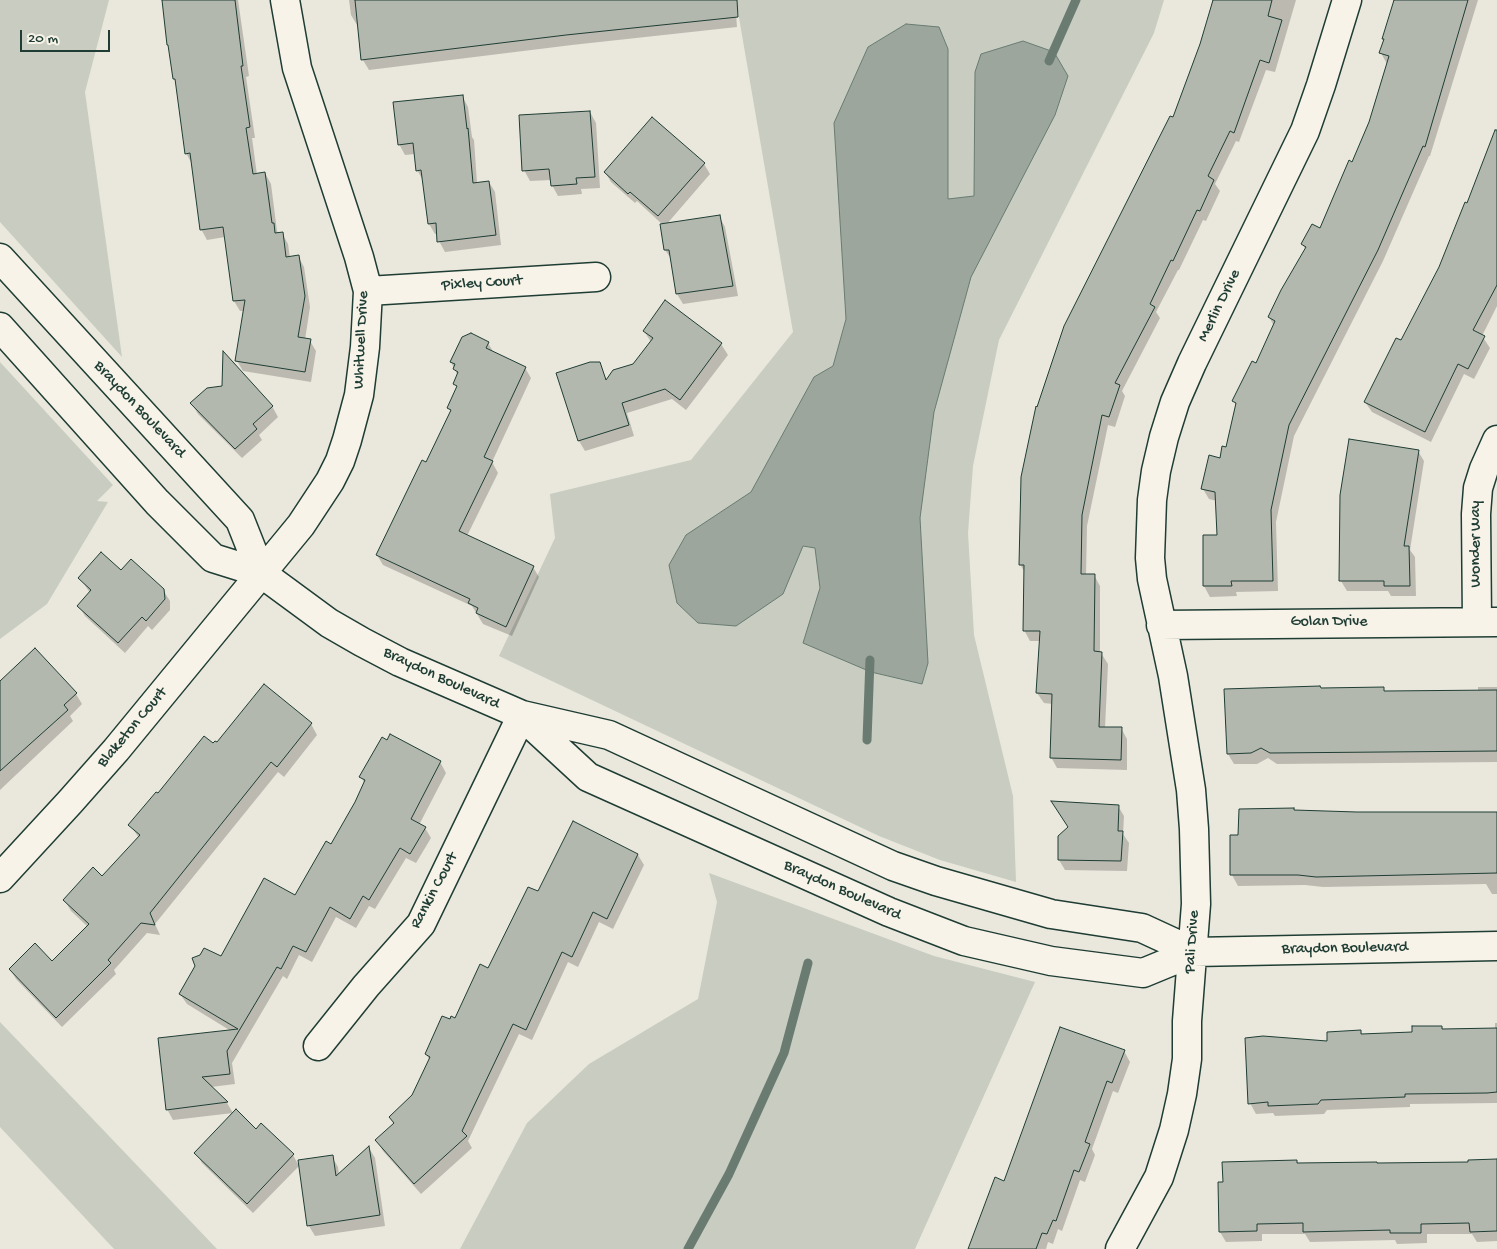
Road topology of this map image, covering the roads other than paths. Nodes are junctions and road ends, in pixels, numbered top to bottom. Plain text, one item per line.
1 (284, 0) edge
2 (1347, 0) edge
3 (0, 258) edge
4 (596, 277) dead end
5 (368, 291) junction
6 (0, 327) edge
7 (1497, 440) edge
8 (261, 573) junction
9 (1487, 622) edge
10 (1161, 625) junction
11 (522, 716) junction
12 (0, 878) edge
13 (1497, 946) edge
14 (1194, 952) junction
15 (318, 1046) dead end
16 (1120, 1249) edge

1 - 5 street, Whitwell Drive
2 - 10 street, Merlin Drive
3 - 8 street, Braydon Boulevard
4 - 5 street, Pixley Court
5 - 8 street, Whitwell Drive
6 - 8 street, Braydon Boulevard
7 - 9 street, Wonder Way
8 - 11 street, Braydon Boulevard
8 - 12 street, Blaketon Court
9 - 10 street, Golan Drive
10 - 14 street, Pali Drive
11 - 14 street, Braydon Boulevard
11 - 14 street, Braydon Boulevard
11 - 15 street, Rankin Court
13 - 14 street, Braydon Boulevard
14 - 16 street, Pali Drive

